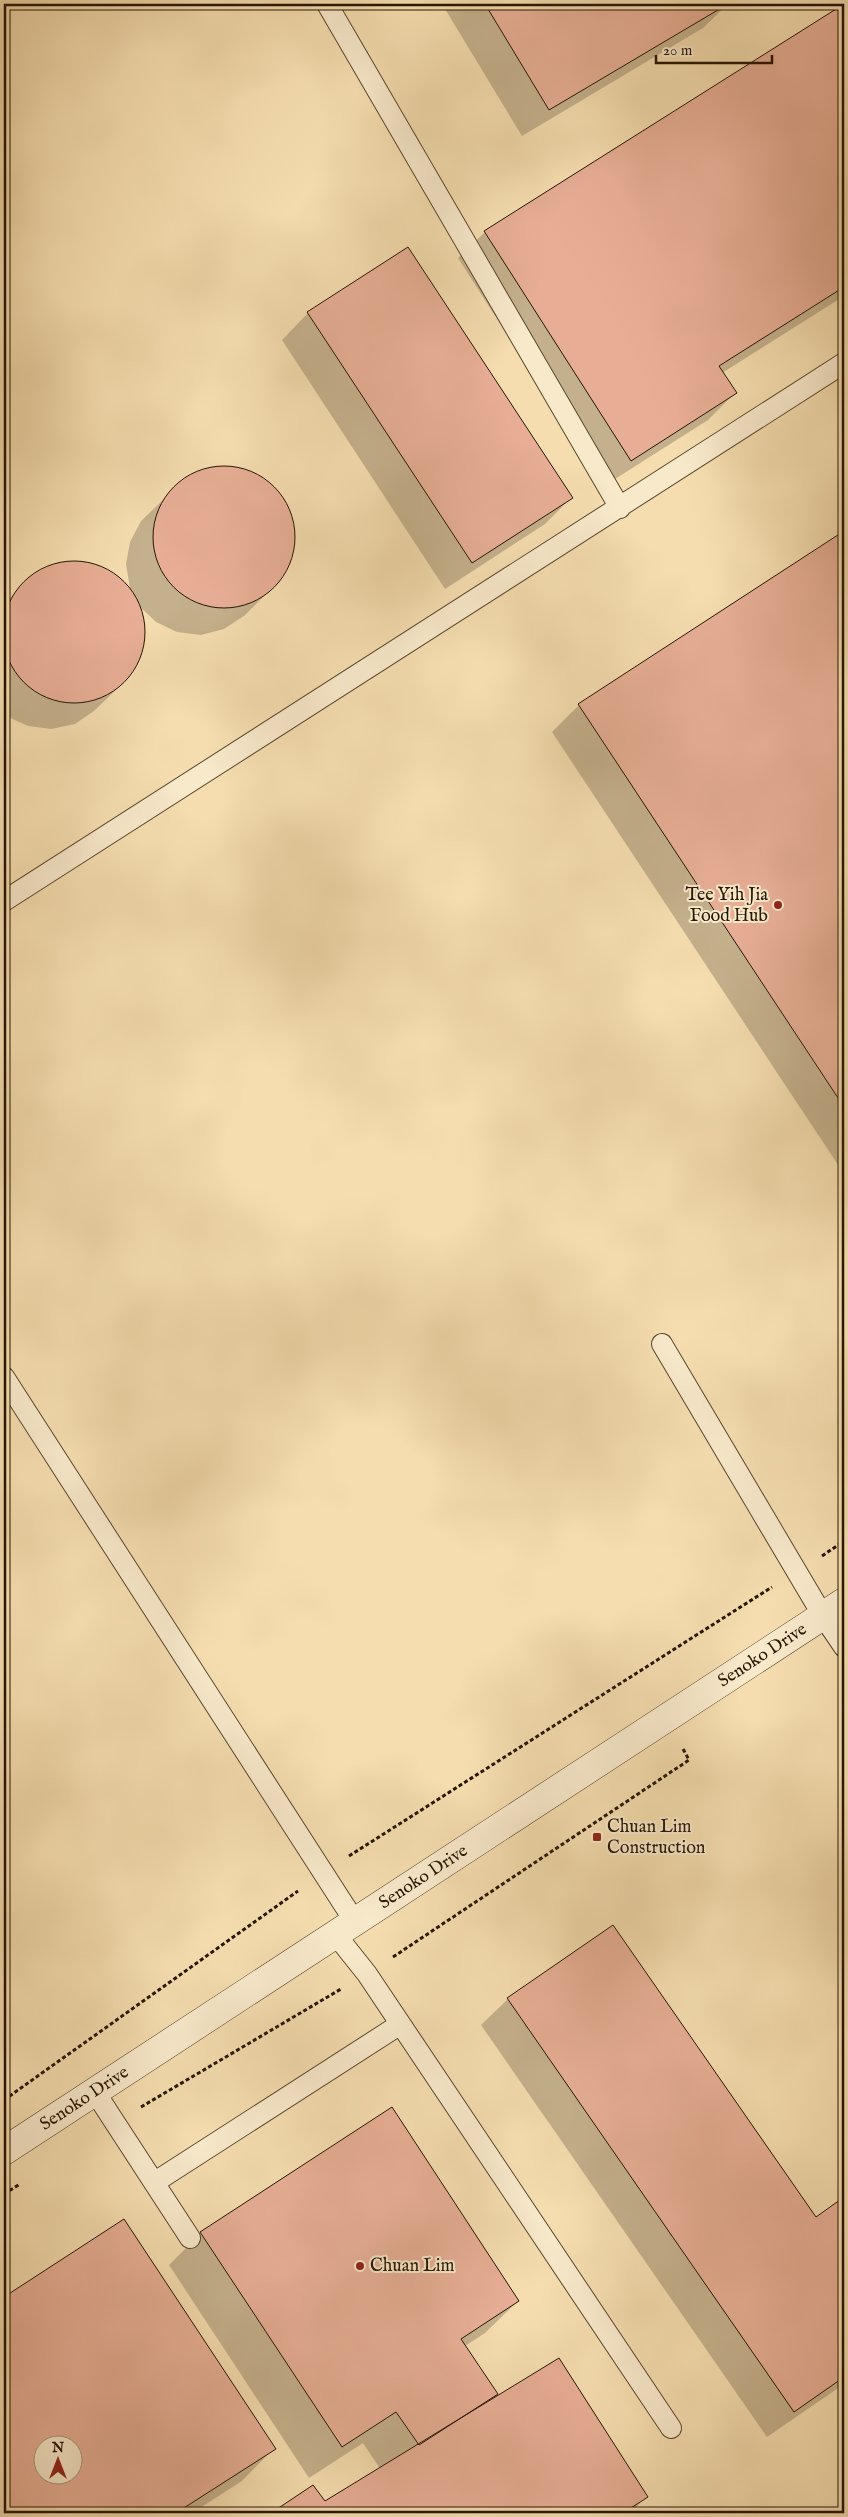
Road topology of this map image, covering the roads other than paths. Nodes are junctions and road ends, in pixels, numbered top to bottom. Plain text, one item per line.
1 (327, 4) edge
2 (844, 363) edge
3 (620, 508) junction
4 (4, 901) edge
5 (662, 1344) dead end
6 (4, 1377) edge
7 (834, 1609) edge
8 (844, 1647) edge
9 (345, 1928) junction
10 (399, 2025) junction
11 (95, 2092) junction
12 (4, 2151) edge
13 (155, 2182) junction
14 (190, 2238) dead end
15 (671, 2428) dead end

1 - 3 lane
2 - 3 lane
3 - 4 lane
5 - 7 lane
6 - 9 lane
7 - 8 lane
7 - 9 street, Senoko Drive
9 - 10 lane
9 - 11 street, Senoko Drive
10 - 13 lane
10 - 15 lane
11 - 12 street, Senoko Drive
11 - 13 lane
13 - 14 lane

